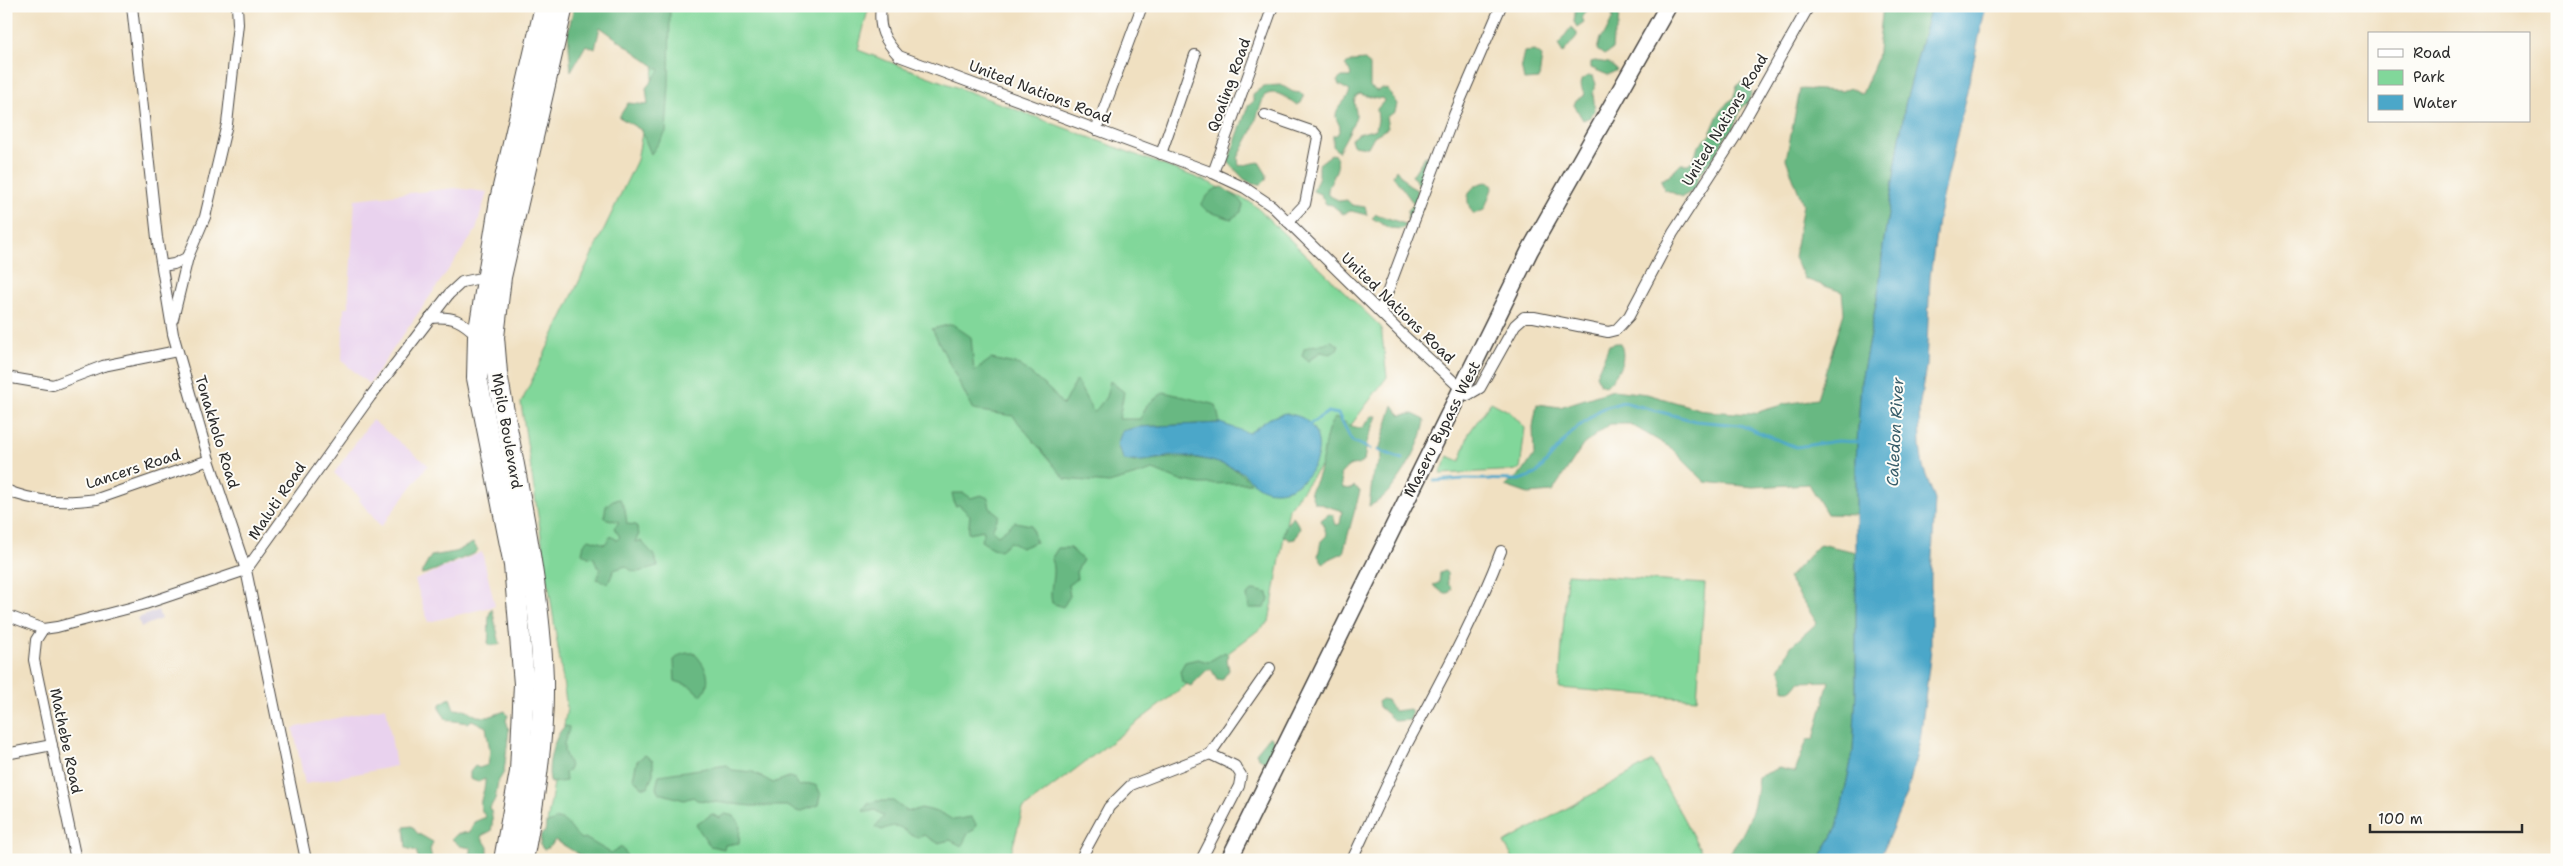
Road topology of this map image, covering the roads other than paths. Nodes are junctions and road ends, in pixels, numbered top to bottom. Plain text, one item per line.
1 (132, 6) edge
2 (237, 6) edge
3 (545, 6) edge
4 (563, 6) edge
5 (881, 6) edge
6 (1142, 6) edge
7 (1274, 6) edge
8 (1501, 6) edge
9 (1668, 6) edge
10 (1809, 6) edge
11 (1195, 55) dead end
12 (1265, 115) dead end
13 (1096, 130) junction
14 (1161, 154) junction
15 (1213, 173) junction
16 (1288, 222) junction
17 (188, 257) junction
18 (162, 266) junction
19 (494, 276) junction
20 (1380, 312) junction
21 (430, 318) junction
22 (172, 324) junction
23 (478, 336) junction
24 (177, 351) junction
25 (6, 377) edge
26 (1462, 391) junction
27 (209, 460) junction
28 (6, 490) edge
29 (1501, 551) dead end
30 (246, 570) junction
31 (6, 614) edge
32 (43, 629) junction
33 (1270, 668) dead end
34 (52, 745) junction
35 (6, 754) edge
36 (1210, 754) junction
37 (76, 860) edge
38 (306, 860) edge
39 (504, 860) edge
40 (523, 860) edge
41 (1080, 860) edge
42 (1201, 860) edge
43 (1229, 860) edge
44 (1352, 860) edge

1 - 18 street, Tonakholo Road
2 - 17 street
3 - 19 highway, Mpilo Boulevard
4 - 19 highway, Mpilo Boulevard
5 - 13 street, United Nations Road
6 - 13 street
7 - 15 street, Qoaling Road
8 - 20 street
9 - 26 main road, Maseru Bypass West
10 - 26 street, United Nations Road
11 - 14 street
12 - 16 street
13 - 14 street, United Nations Road
14 - 15 street, United Nations Road
15 - 16 street, United Nations Road
16 - 20 street, United Nations Road
17 - 18 street
17 - 22 street
18 - 22 street, Tonakholo Road
19 - 21 street, Maluti Road
19 - 23 highway, Mpilo Boulevard
19 - 40 highway, Mpilo Boulevard
20 - 26 street, United Nations Road
21 - 23 street
21 - 30 street, Maluti Road
22 - 24 street, Tonakholo Road
23 - 39 highway, Mpilo Boulevard
24 - 25 street
24 - 27 street, Tonakholo Road
26 - 43 main road, Maseru Bypass West
27 - 28 street, Lancers Road
27 - 30 street, Tonakholo Road
29 - 44 street
30 - 32 street
30 - 38 street, Tonakholo Road
31 - 32 street
32 - 34 street, Mathebe Road
33 - 36 street
34 - 35 street
34 - 37 street, Mathebe Road
36 - 41 street
36 - 42 street

